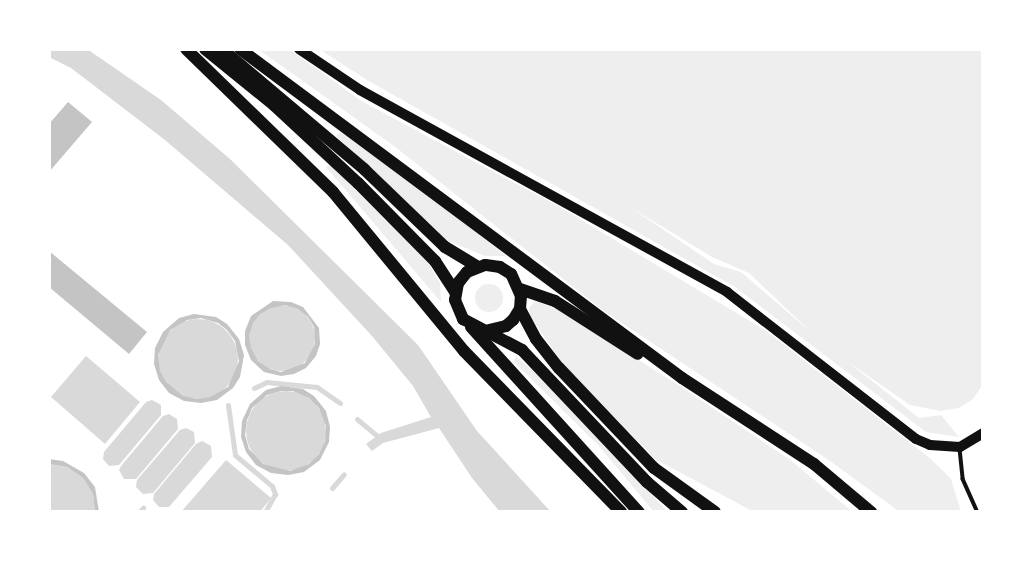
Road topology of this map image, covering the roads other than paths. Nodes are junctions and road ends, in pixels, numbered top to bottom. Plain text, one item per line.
1 (186, 49) edge
2 (205, 49) edge
3 (222, 49) edge
4 (240, 49) edge
5 (299, 49) edge
6 (477, 266) junction
7 (520, 289) junction
8 (456, 292) junction
9 (520, 309) junction
10 (469, 324) junction
11 (489, 331) junction
12 (682, 378) junction
13 (983, 433) edge
14 (960, 447) junction
15 (621, 512) edge
16 (639, 512) edge
17 (682, 512) edge
18 (715, 512) edge
19 (871, 512) edge
20 (978, 512) edge

1 - 15 main road
2 - 8 main road
3 - 6 main road
4 - 12 main road
5 - 14 street
6 - 7 main road
6 - 8 main road
7 - 9 main road
7 - 12 main road
8 - 10 main road
9 - 11 main road
9 - 18 main road
10 - 11 main road
10 - 16 main road
11 - 17 main road
12 - 19 main road
13 - 14 street
14 - 20 lane

